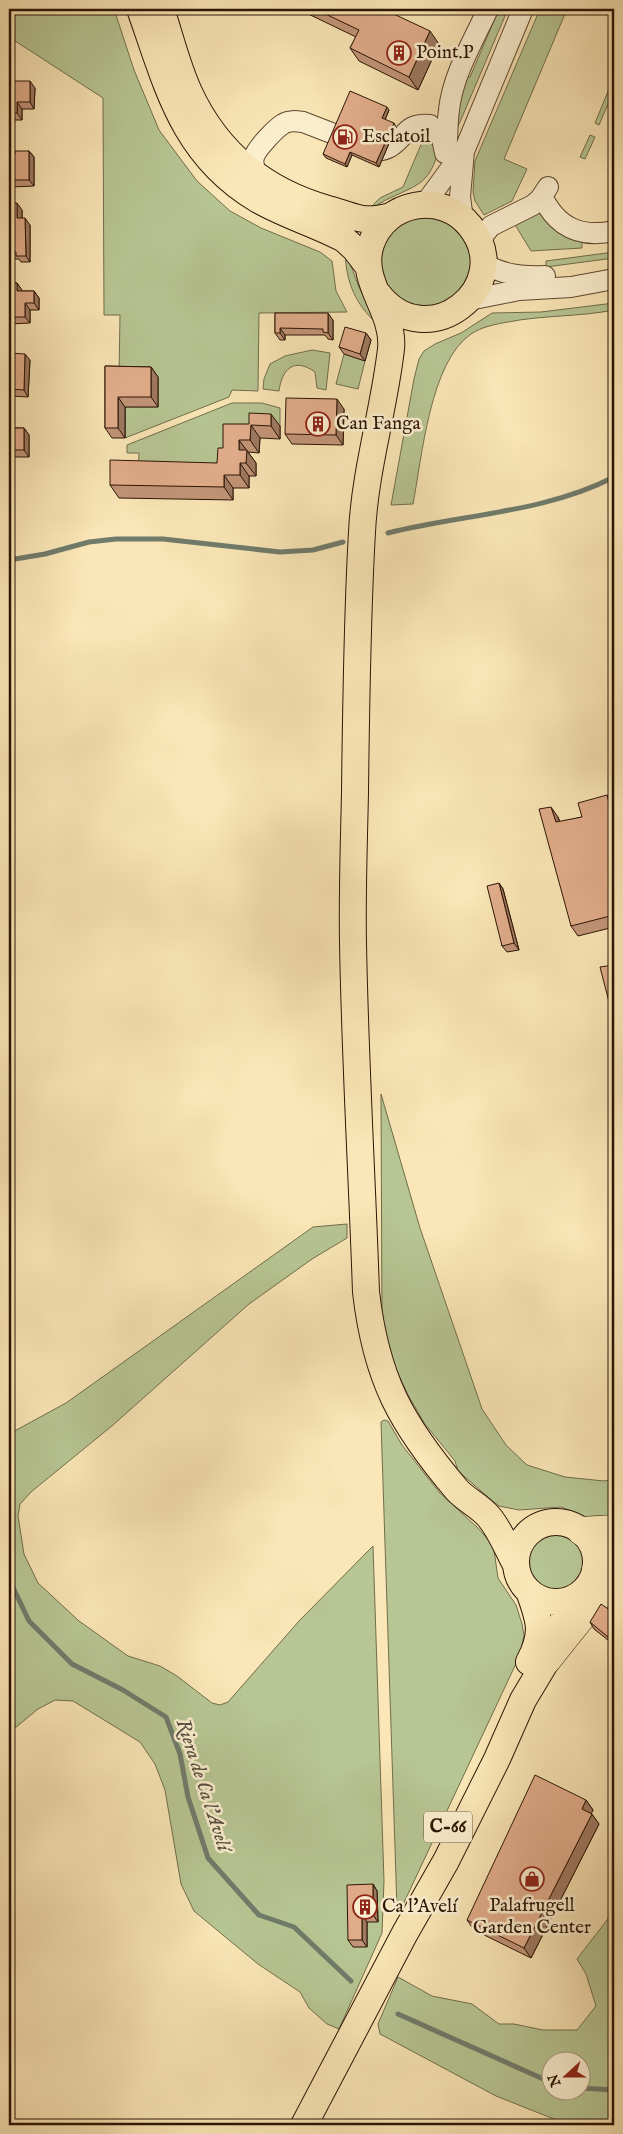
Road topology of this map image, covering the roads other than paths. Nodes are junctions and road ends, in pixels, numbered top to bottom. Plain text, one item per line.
1 (140, 9) edge
2 (160, 9) edge
3 (488, 9) edge
4 (523, 9) edge
5 (465, 148) junction
6 (445, 153) junction
7 (258, 176) junction
8 (409, 209) junction
9 (463, 219) junction
10 (614, 232) edge
11 (481, 254) junction
12 (368, 266) junction
13 (614, 267) edge
14 (614, 280) edge
15 (378, 294) junction
16 (468, 300) junction
17 (429, 320) junction
18 (388, 371) junction
19 (488, 1516) junction
20 (542, 1524) junction
21 (614, 1529) edge
22 (581, 1531) junction
23 (515, 1563) junction
24 (608, 1567) edge
25 (530, 1594) junction
26 (566, 1602) junction
27 (547, 1660) junction
28 (403, 1937) junction
29 (304, 2125) edge

1 - 12 main road
2 - 7 main road
3 - 6 street
4 - 5 street
5 - 8 street
5 - 9 street
6 - 7 street
6 - 8 street
7 - 8 main road
8 - 9 main road
8 - 12 main road
9 - 11 main road
10 - 11 street
11 - 13 street
11 - 16 main road
12 - 15 main road
14 - 16 street
15 - 17 main road
15 - 18 main road
16 - 17 main road
17 - 18 main road
18 - 19 main road
19 - 20 main road
19 - 23 main road
20 - 22 main road
20 - 23 main road
21 - 22 highway
22 - 24 main road
23 - 25 main road
24 - 26 main road
24 - 27 highway
25 - 26 main road
25 - 28 main road, C-66
26 - 27 main road, C-66
27 - 28 main road, C-66
28 - 29 main road, C-66

